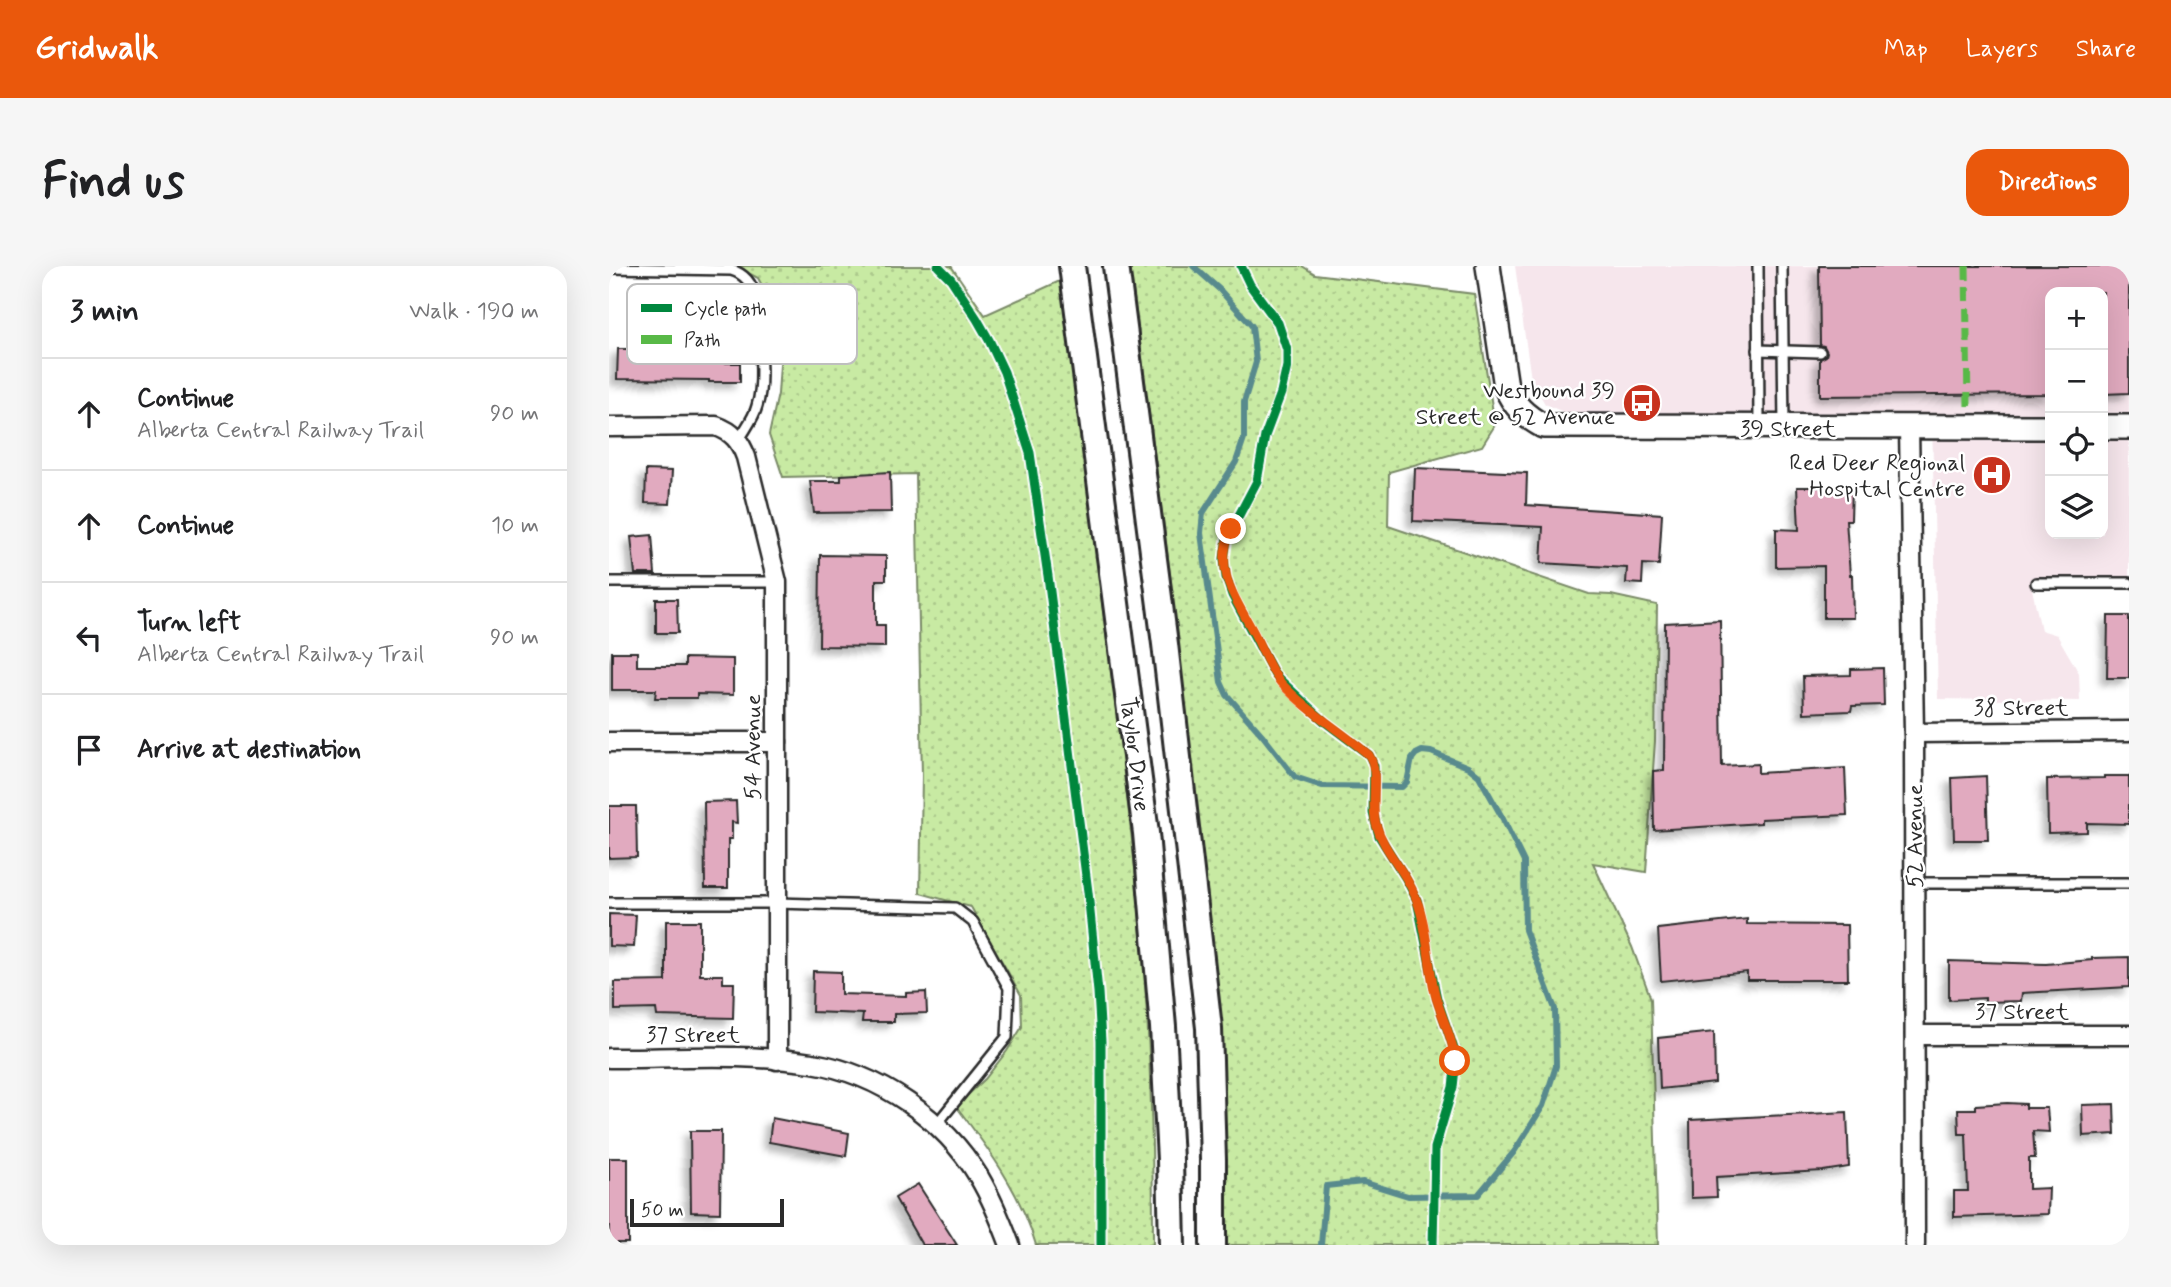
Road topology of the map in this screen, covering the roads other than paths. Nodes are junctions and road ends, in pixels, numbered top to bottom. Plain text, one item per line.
1 (1072, 266) edge
2 (1115, 266) edge
3 (1488, 266) edge
4 (1758, 266) edge
5 (1782, 266) edge
6 (609, 268) edge
7 (751, 284) edge
8 (1758, 350) junction
9 (1782, 351) junction
10 (1820, 352) dead end
11 (760, 364) edge
12 (609, 427) edge
13 (1909, 427) junction
14 (2045, 427) edge
15 (2108, 427) edge
16 (2129, 427) edge
17 (1759, 428) junction
18 (1784, 428) junction
19 (739, 440) junction
20 (609, 582) edge
21 (777, 582) junction
22 (2036, 583) dead end
23 (2129, 583) edge
24 (2129, 731) edge
25 (1914, 733) junction
26 (609, 742) edge
27 (777, 742) junction
28 (1914, 883) junction
29 (2129, 883) edge
30 (609, 903) edge
31 (776, 903) junction
32 (1915, 1035) junction
33 (2129, 1035) edge
34 (609, 1058) edge
35 (777, 1060) junction
36 (936, 1125) junction
37 (1010, 1245) edge
38 (1172, 1245) edge
39 (1213, 1245) edge
40 (1915, 1245) edge

1 - 38 main road, Taylor Drive
2 - 39 main road, Taylor Drive
3 - 17 street, 39 Street
4 - 8 lane
5 - 9 lane
6 - 7 lane
8 - 9 lane
8 - 17 lane
9 - 10 lane
9 - 18 lane
11 - 19 lane
12 - 19 street
13 - 14 street, 39 Street
13 - 18 street, 39 Street
13 - 25 street, 52 Avenue
15 - 16 street
17 - 18 street, 39 Street
19 - 21 street, 54 Avenue
20 - 21 lane
21 - 27 street, 54 Avenue
22 - 23 lane
24 - 25 street, 38 Street
25 - 28 street, 52 Avenue
26 - 27 street
27 - 31 street, 54 Avenue
28 - 29 lane
28 - 32 street, 52 Avenue
30 - 31 lane
31 - 35 street, 54 Avenue
31 - 36 lane
32 - 33 street, 37 Street
32 - 40 street, 52 Avenue
34 - 35 street, 37 Street
35 - 36 street, 37 Street
36 - 37 street, 37 Street

